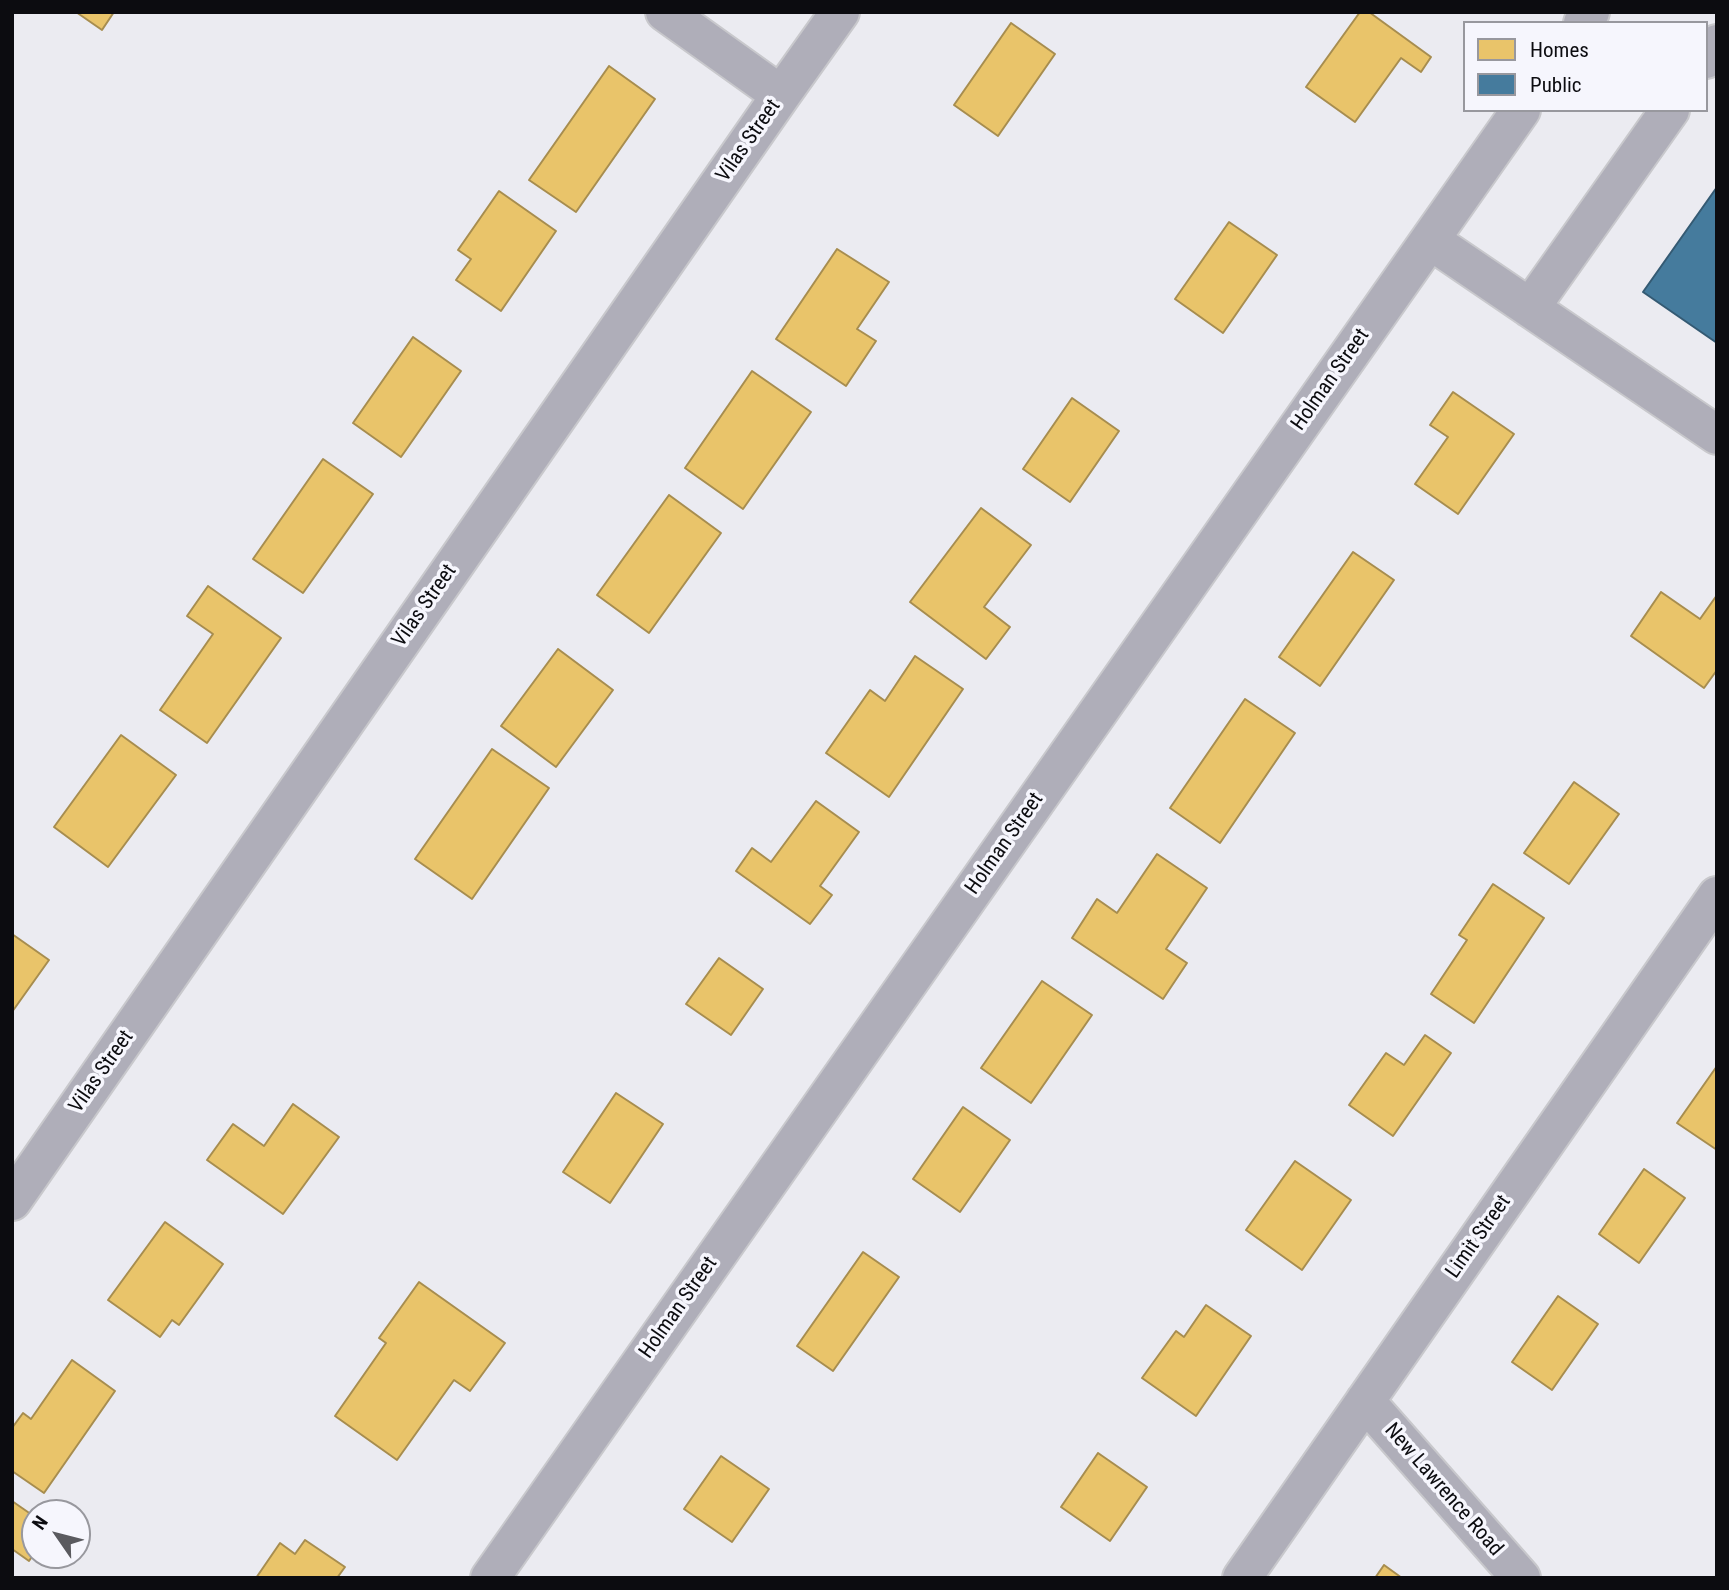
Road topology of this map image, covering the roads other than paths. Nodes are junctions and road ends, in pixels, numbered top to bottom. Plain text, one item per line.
1 (665, 12) edge
2 (840, 12) edge
3 (780, 95) junction
4 (1520, 112) edge
5 (1669, 112) edge
6 (1430, 240) junction
7 (1530, 308) junction
8 (1717, 435) edge
9 (1717, 896) edge
10 (12, 1201) edge
11 (1365, 1401) junction
12 (490, 1578) edge
13 (1242, 1578) edge
14 (1521, 1578) edge

1 - 3 street
2 - 3 street, Vilas Street
3 - 10 street, Vilas Street
4 - 6 street, Holman Street
5 - 7 street
6 - 7 street
6 - 12 street, Holman Street
7 - 8 street
9 - 11 street, Limit Street
11 - 13 street, Limit Street
11 - 14 street, New Lawrence Road

